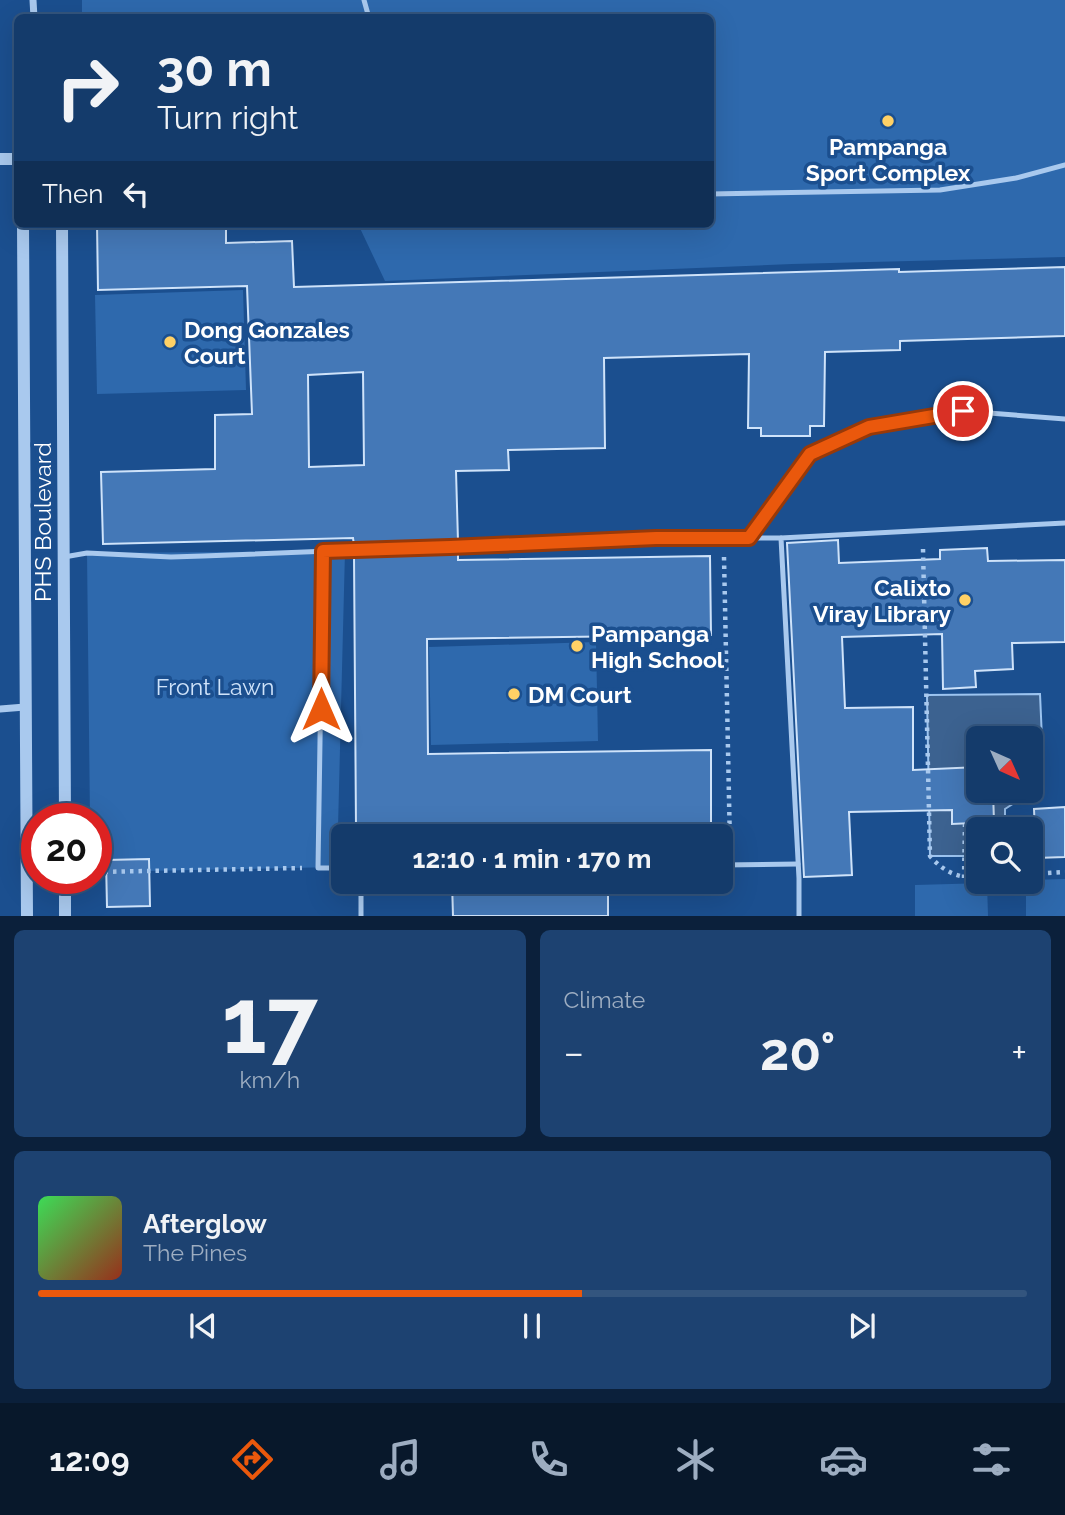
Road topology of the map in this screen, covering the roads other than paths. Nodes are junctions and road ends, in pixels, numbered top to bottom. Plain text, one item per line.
1 (1065, 165) edge
2 (714, 194) edge
3 (23, 228) edge
4 (62, 228) edge
5 (1065, 419) edge
6 (1065, 523) edge
7 (749, 538) junction
8 (781, 538) junction
9 (323, 551) junction
10 (63, 557) junction
11 (25, 707) junction
12 (0, 709) edge
13 (65, 803) edge
14 (798, 864) junction
15 (733, 865) edge
16 (331, 868) edge
17 (65, 894) edge
18 (360, 894) edge
19 (27, 916) edge
20 (65, 916) edge
21 (361, 916) edge
22 (799, 916) edge

1 - 2 lane
3 - 11 street, PHS Boulevard
4 - 10 street, PHS Boulevard
5 - 7 lane
6 - 8 lane
7 - 8 lane
7 - 9 lane
8 - 14 lane
9 - 10 lane
9 - 16 lane
10 - 13 street, PHS Boulevard
11 - 12 street
11 - 19 street, PHS Boulevard
14 - 15 lane
14 - 22 lane
17 - 20 street
18 - 21 lane

